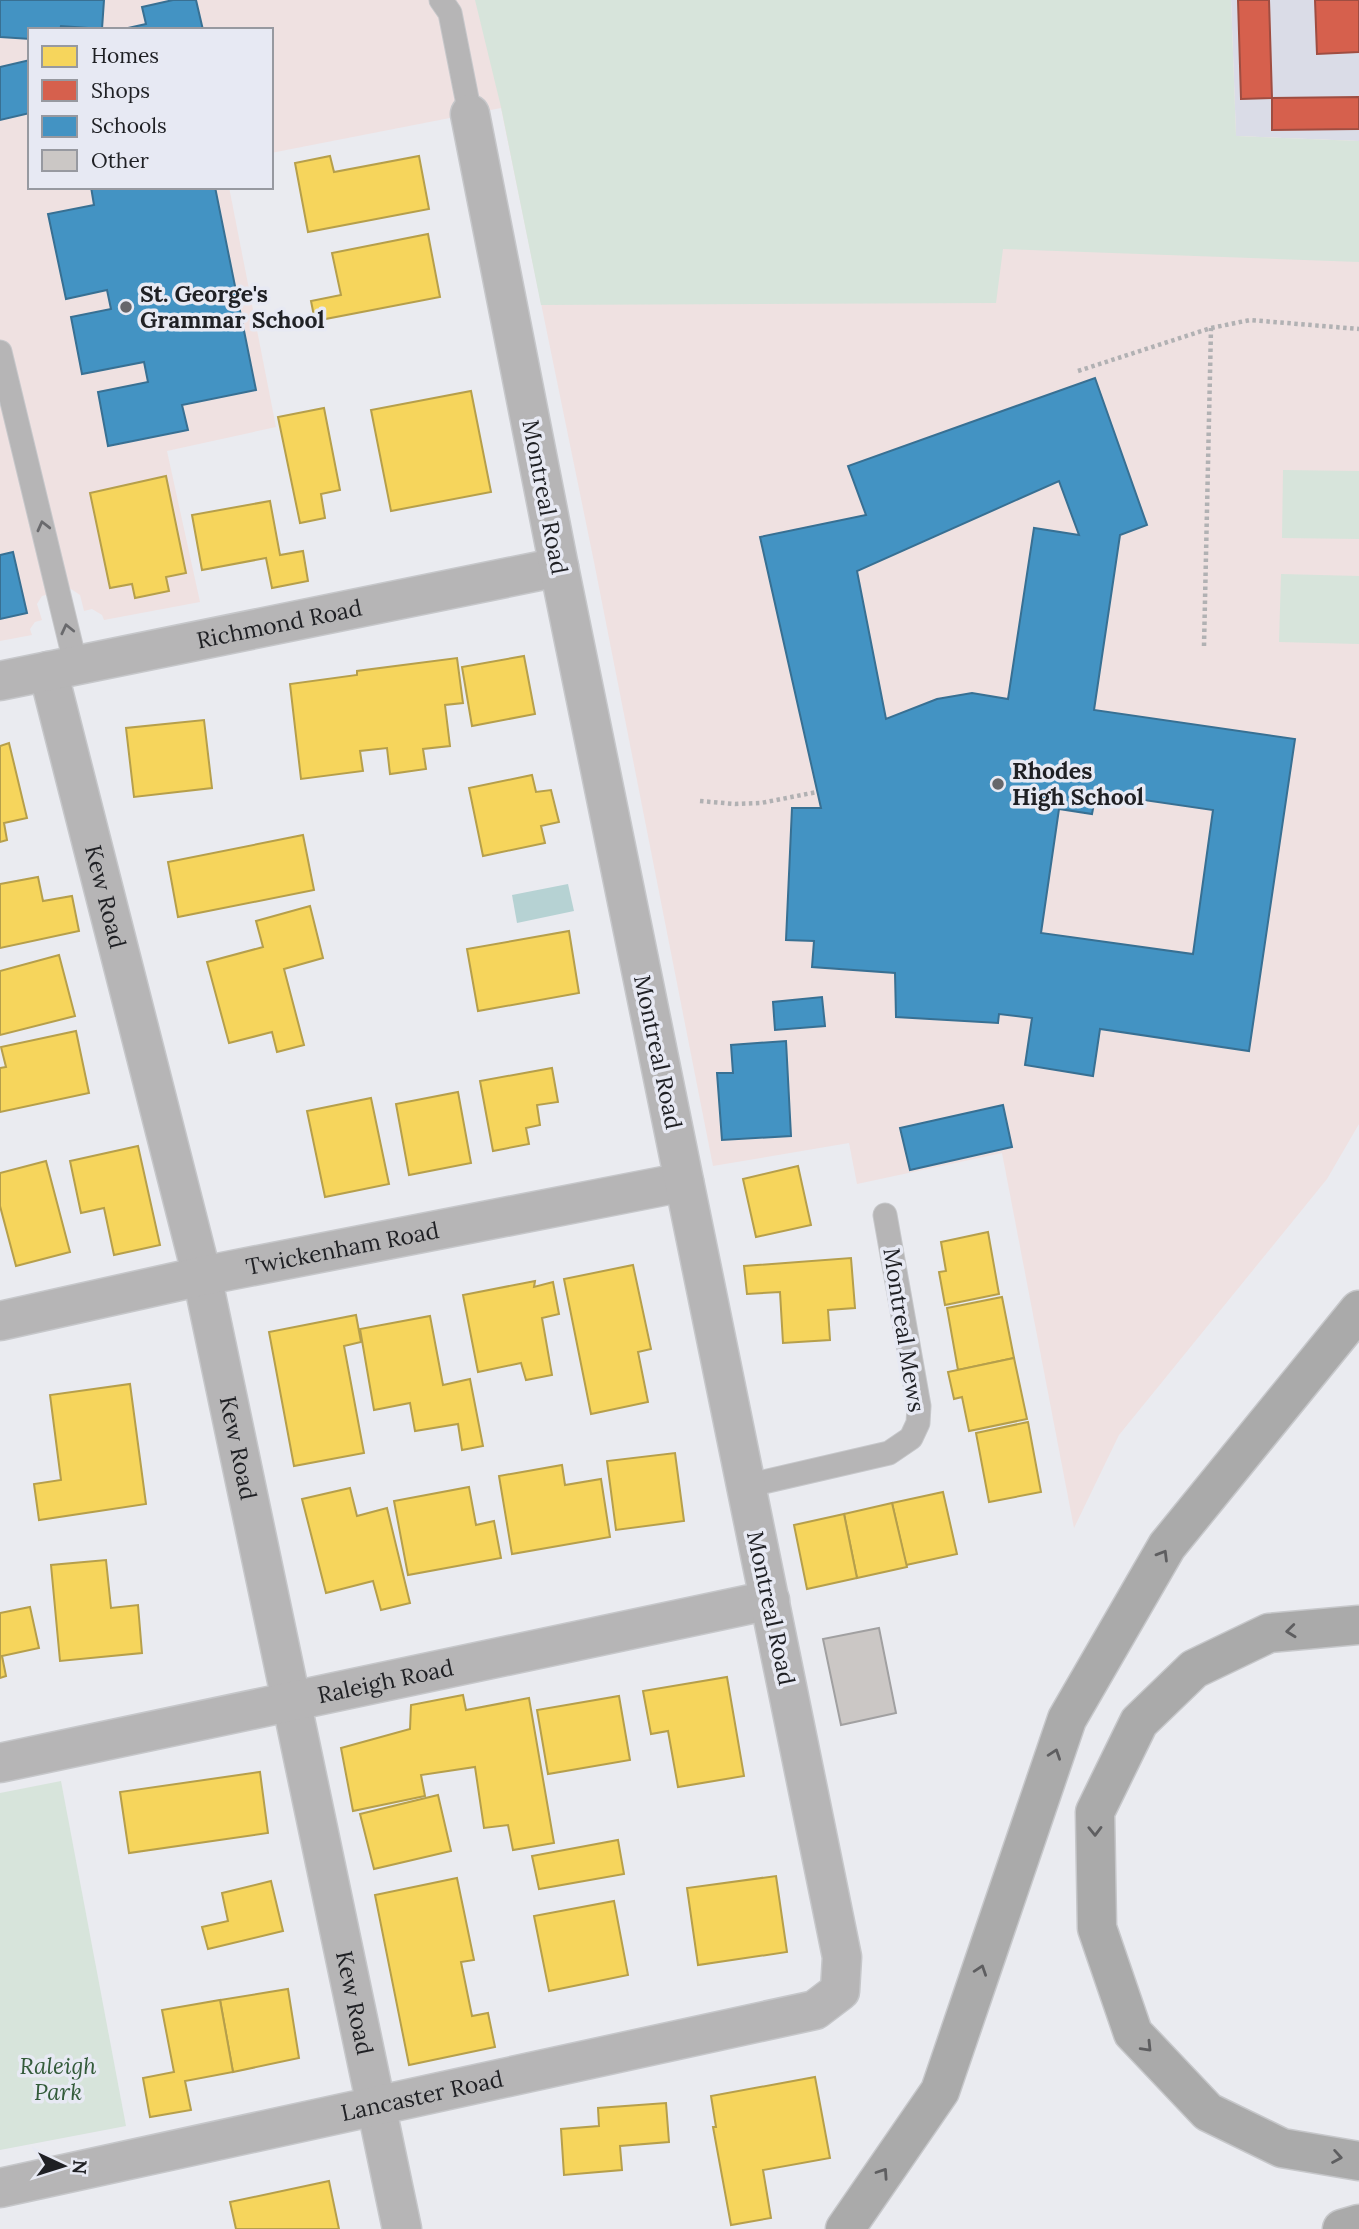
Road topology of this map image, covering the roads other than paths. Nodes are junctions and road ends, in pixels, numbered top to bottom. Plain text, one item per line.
1 (440, 0) edge
2 (470, 114) joint
3 (0, 352) edge
4 (559, 566) junction
5 (62, 669) junction
6 (0, 681) edge
7 (684, 1182) junction
8 (885, 1215) dead end
9 (202, 1276) junction
10 (1359, 1310) edge
11 (0, 1321) edge
12 (746, 1486) junction
13 (770, 1600) junction
14 (1359, 1625) edge
15 (292, 1702) junction
16 (0, 1763) edge
17 (840, 1991) joint
18 (377, 2106) junction
19 (1359, 2161) edge
20 (0, 2188) edge
21 (1359, 2224) edge
22 (402, 2229) edge
23 (845, 2229) edge
24 (1342, 2229) edge

1 - 2 lane
2 - 4 street, Montreal Road
5 -> 3 lane
4 - 5 street, Richmond Road
4 - 7 street, Montreal Road
5 - 6 street, Richmond Road
5 - 9 street, Kew Road
7 - 9 street, Twickenham Road
7 - 12 street, Montreal Road
8 - 12 lane, Montreal Mews
9 - 11 street, Twickenham Road
9 - 15 street, Kew Road
23 -> 10 highway
12 - 13 street, Montreal Road
13 - 15 street, Raleigh Road
13 - 17 street, Montreal Road
14 -> 19 highway
15 - 16 street, Raleigh Road
15 - 18 street, Kew Road
17 - 18 street, Lancaster Road
18 - 20 street, Lancaster Road
18 - 22 street, Kew Road
21 - 24 highway

